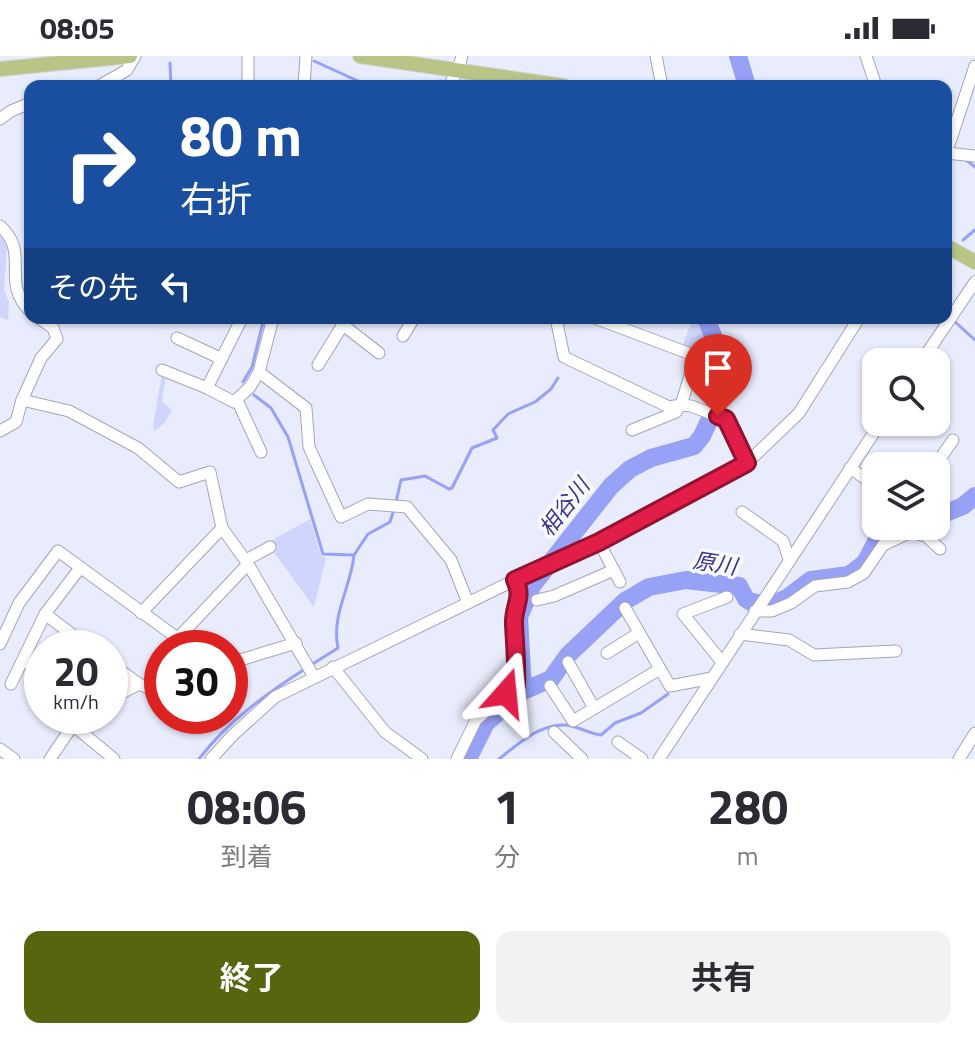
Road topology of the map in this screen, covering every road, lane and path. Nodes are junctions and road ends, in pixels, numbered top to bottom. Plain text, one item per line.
1 (132, 56) edge
2 (248, 56) edge
3 (306, 56) edge
4 (360, 56) edge
5 (656, 56) edge
6 (866, 56) edge
7 (460, 63) edge
8 (975, 66) edge
9 (0, 69) edge
10 (110, 80) edge
11 (248, 80) edge
12 (307, 80) edge
13 (537, 80) edge
14 (661, 80) edge
15 (874, 80) edge
16 (24, 106) edge
17 (0, 119) edge
18 (952, 135) edge
19 (952, 154) edge
20 (975, 156) edge
21 (0, 226) edge
22 (952, 249) edge
23 (975, 262) edge
24 (975, 282) edge
25 (24, 307) edge
26 (952, 316) edge
27 (47, 324) edge
28 (239, 324) edge
29 (271, 324) edge
30 (343, 324) edge
31 (348, 324) edge
32 (410, 324) edge
33 (557, 324) edge
34 (611, 324) edge
35 (855, 324) edge
36 (947, 324) edge
37 (403, 336) dead end
38 (177, 338) dead end
39 (931, 348) edge
40 (379, 353) dead end
41 (222, 359) junction
42 (318, 365) dead end
43 (162, 370) dead end
44 (259, 372) junction
45 (207, 388) junction
46 (22, 400) junction
47 (237, 400) junction
48 (681, 405) junction
49 (632, 430) dead end
50 (0, 431) edge
51 (872, 436) edge
52 (953, 440) dead end
53 (261, 452) dead end
54 (945, 452) edge
55 (747, 463) junction
56 (850, 468) junction
57 (862, 476) edge
58 (742, 512) dead end
59 (222, 528) junction
60 (599, 542) junction
61 (270, 547) dead end
62 (940, 549) dead end
63 (789, 559) junction
64 (247, 562) junction
65 (80, 568) junction
66 (614, 570) junction
67 (515, 580) junction
68 (620, 582) dead end
69 (727, 597) dead end
70 (537, 600) dead end
71 (468, 603) junction
72 (758, 606) junction
73 (625, 608) dead end
74 (141, 613) junction
75 (45, 614) junction
76 (38, 630) edge
77 (66, 630) edge
78 (166, 630) edge
79 (185, 630) edge
80 (639, 633) junction
81 (740, 634) junction
82 (296, 643) junction
83 (0, 644) edge
84 (896, 651) dead end
85 (607, 653) dead end
86 (248, 658) edge
87 (24, 660) edge
88 (568, 662) dead end
89 (722, 662) junction
90 (333, 667) junction
91 (660, 669) junction
92 (128, 676) edge
93 (314, 677) junction
94 (712, 678) junction
95 (11, 684) dead end
96 (139, 684) junction
97 (144, 686) edge
98 (550, 686) dead end
99 (128, 690) edge
100 (594, 708) junction
101 (554, 732) dead end
102 (975, 733) edge
103 (67, 734) edge
104 (90, 734) edge
105 (618, 742) dead end
106 (0, 749) edge
107 (14, 759) edge
108 (50, 759) edge
109 (114, 759) edge
110 (211, 759) edge
111 (422, 759) edge
112 (457, 759) edge
113 (582, 759) edge
114 (642, 759) edge
115 (659, 759) edge
116 (959, 759) edge

1 - 9 main road
1 - 10 street
2 - 11 street
3 - 12 street
4 - 7 main road
5 - 14 street
6 - 15 street
7 - 13 main road
8 - 18 street
16 - 17 street
19 - 20 street
21 - 25 street
22 - 23 main road
24 - 26 street
27 - 46 street
28 - 41 street
29 - 44 street
30 - 42 street
31 - 40 street
32 - 37 street
33 - 48 street
34 - 48 street
35 - 55 street
36 - 39 street
38 - 41 street
41 - 45 street
43 - 45 street
44 - 47 street
44 - 71 street
45 - 47 street
46 - 50 street
46 - 59 street
47 - 53 street
48 - 49 street
48 - 55 street
51 - 56 street
52 - 54 street
55 - 60 street
56 - 57 street
56 - 63 street
58 - 63 street
59 - 64 street
59 - 74 street
60 - 66 street
60 - 67 street
61 - 64 street
62 - 72 street
63 - 72 street
64 - 79 street
64 - 82 street
65 - 74 street
65 - 75 street
65 - 83 street
66 - 68 street
66 - 70 street
67 - 71 street
67 - 112 street
69 - 89 street
71 - 90 street
72 - 81 street
73 - 80 street
74 - 78 street
75 - 76 street
75 - 77 street
80 - 85 street
80 - 91 street
81 - 84 street
81 - 89 street
82 - 86 street
82 - 93 street
87 - 95 street
88 - 100 street
89 - 94 street
90 - 93 street
90 - 111 street
91 - 94 street
91 - 100 street
92 - 96 street
93 - 110 street
94 - 115 street
96 - 97 street
96 - 99 street
98 - 100 street
101 - 113 street
102 - 116 street
103 - 108 street
104 - 109 street
105 - 114 street
106 - 107 street

